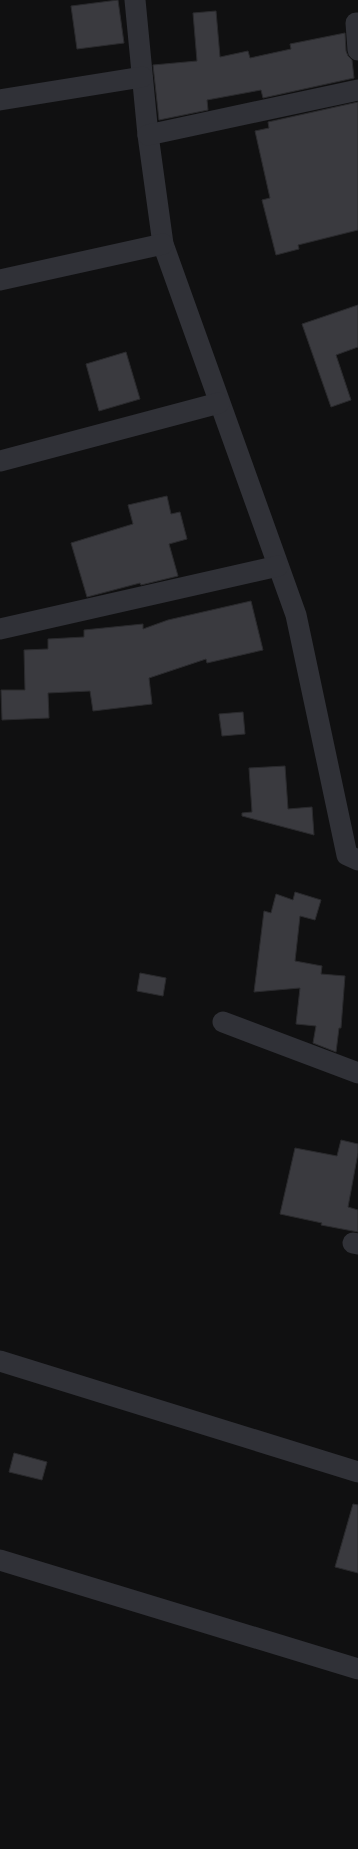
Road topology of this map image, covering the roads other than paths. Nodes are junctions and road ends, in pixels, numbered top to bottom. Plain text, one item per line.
1 (135, 0) edge
2 (358, 23) edge
3 (358, 50) edge
4 (142, 77) junction
5 (358, 90) edge
6 (0, 100) edge
7 (148, 135) junction
8 (163, 244) junction
9 (0, 280) edge
10 (219, 403) junction
11 (0, 461) edge
12 (278, 566) junction
13 (0, 629) edge
14 (358, 860) edge
15 (223, 1022) dead end
16 (358, 1073) edge
17 (0, 1362) edge
18 (358, 1472) edge
19 (0, 1560) edge
20 (358, 1669) edge

1 - 4 street
2 - 3 street
4 - 6 street
4 - 7 street
5 - 7 street
7 - 8 street
8 - 9 street
8 - 10 street
10 - 11 street
10 - 12 street
12 - 13 street
12 - 14 street
15 - 16 street
17 - 18 street
19 - 20 street

